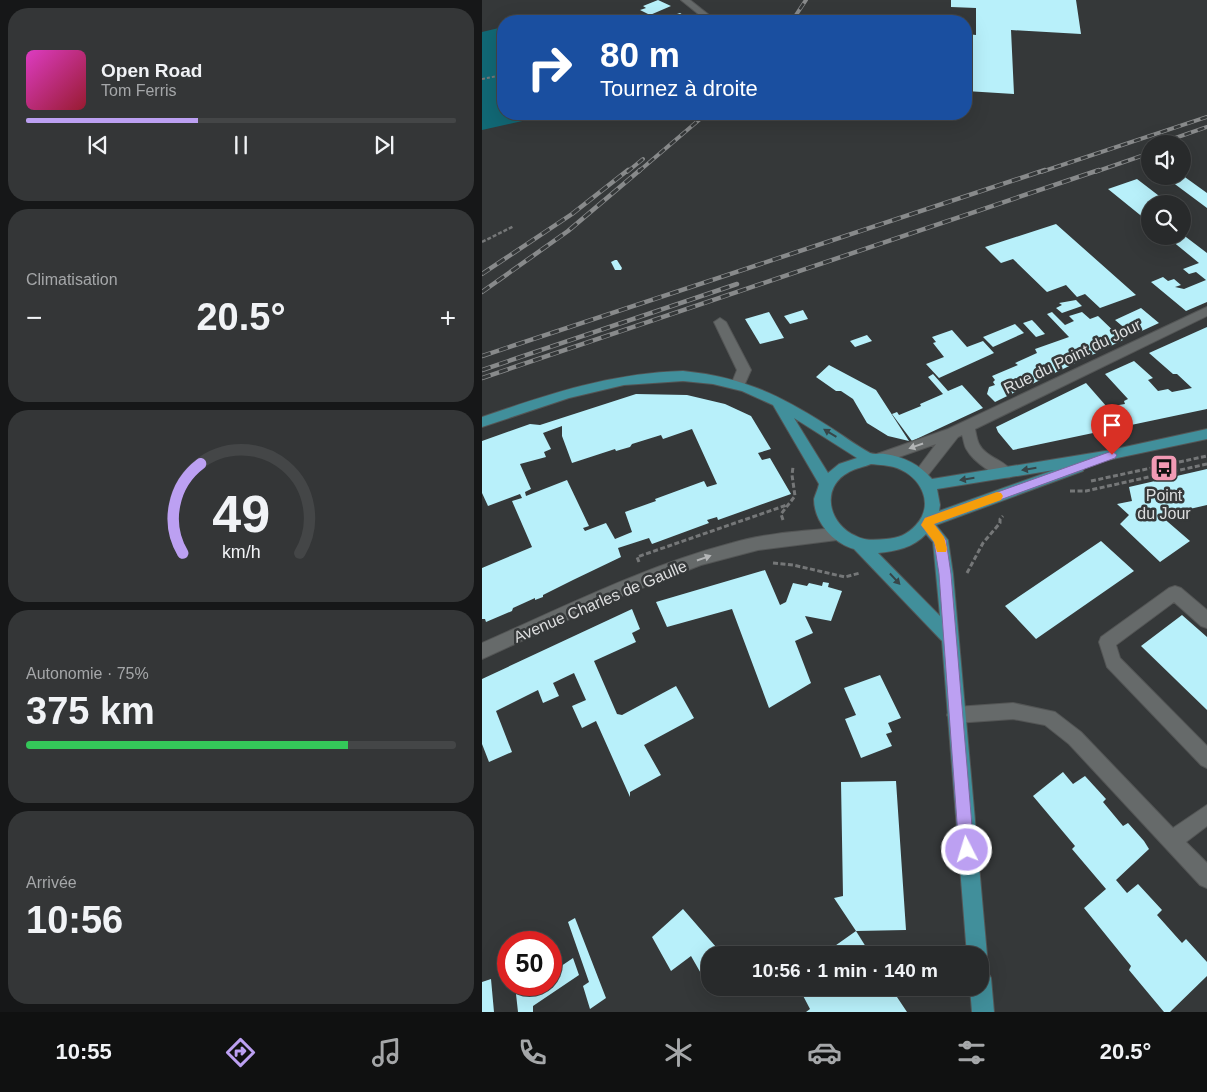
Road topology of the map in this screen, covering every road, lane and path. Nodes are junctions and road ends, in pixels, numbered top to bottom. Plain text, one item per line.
1 (685, 0) edge
2 (705, 15) edge
3 (497, 76) edge
4 (482, 79) edge
5 (514, 226) dead end
6 (482, 242) edge
7 (1206, 310) edge
8 (720, 322) dead end
9 (738, 385) junction
10 (777, 402) junction
11 (482, 422) edge
12 (967, 426) junction
13 (953, 433) junction
14 (1206, 434) edge
15 (1112, 455) junction
16 (1206, 456) edge
17 (875, 459) junction
18 (1206, 464) edge
19 (1070, 470) junction
20 (1006, 472) junction
21 (924, 480) junction
22 (826, 483) junction
23 (1064, 491) dead end
24 (1005, 514) dead end
25 (928, 523) junction
26 (837, 534) junction
27 (983, 543) dead end
28 (860, 545) junction
29 (1206, 621) edge
30 (950, 638) junction
31 (482, 651) edge
32 (956, 715) junction
33 (1206, 759) edge
34 (1206, 814) edge
35 (1172, 841) junction
36 (1206, 878) edge
37 (976, 946) edge
38 (982, 996) edge
39 (983, 1012) edge

1 - 2 street
3 - 4 path
5 - 6 path
7 - 12 street, Rue du Point du Jour
8 - 9 street
9 - 10 main road
9 - 11 main road
17 -> 10 main road
10 - 22 main road
12 - 13 street, Rue du Point du Jour
12 - 20 street
13 -> 17 street, Rue du Point du Jour
13 - 21 street
14 - 15 main road
15 - 19 main road
15 -> 20 main road
16 - 19 path
17 - 21 main road
17 - 22 main road
18 - 23 path
19 - 25 main road
20 -> 21 main road
21 - 25 main road
22 - 26 main road
24 - 27 path
25 - 28 main road
25 - 30 main road
26 - 28 main road
31 -> 26 street, Avenue Charles de Gaulle
28 -> 30 main road
29 - 33 street
30 - 32 main road
32 - 35 street
32 - 37 main road
34 - 35 street
35 - 36 street
38 - 39 main road

